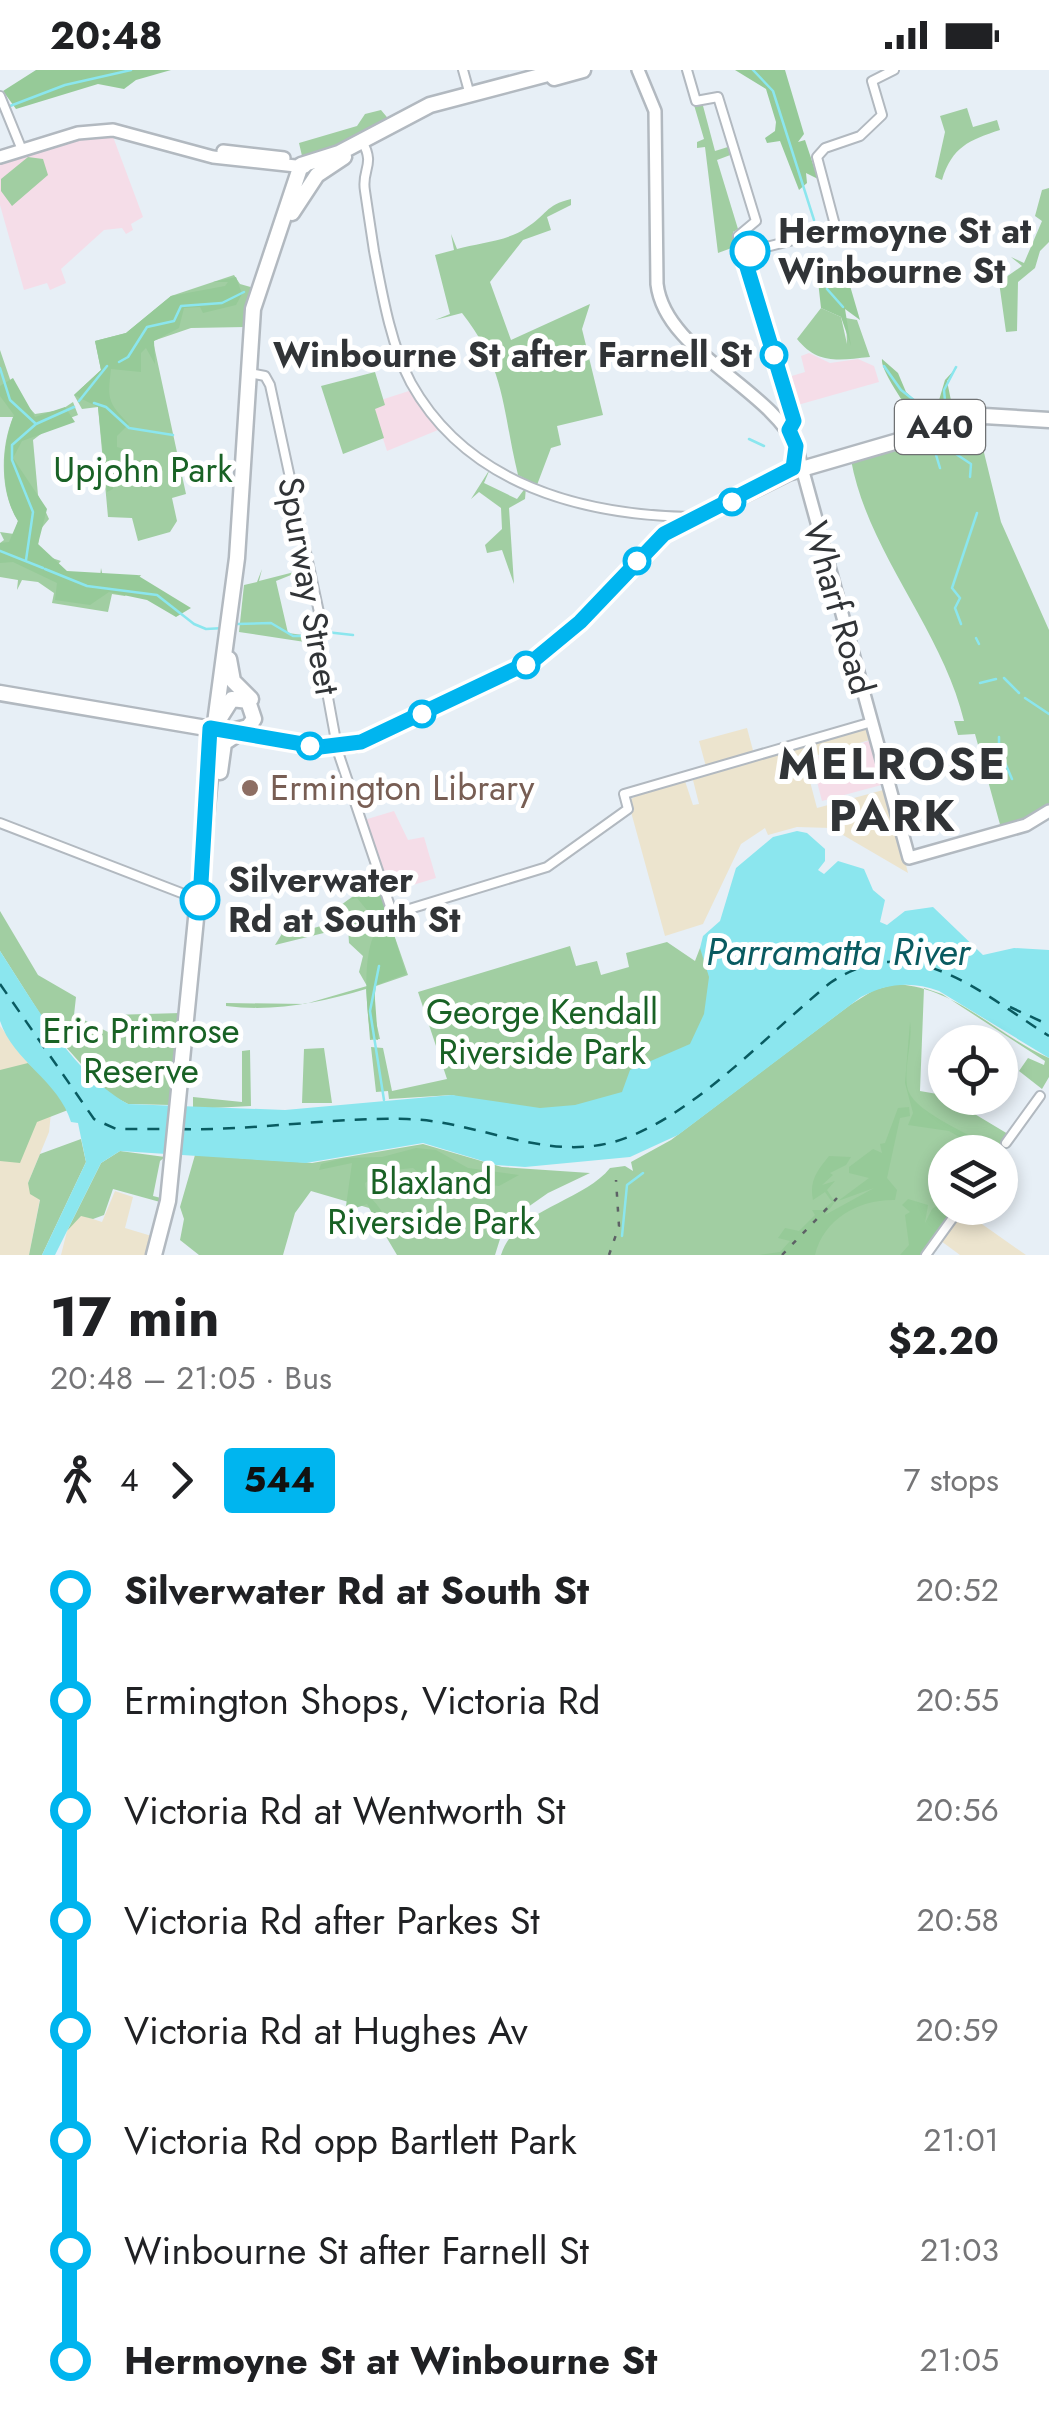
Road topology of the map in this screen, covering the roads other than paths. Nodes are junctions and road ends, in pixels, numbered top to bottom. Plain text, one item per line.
1 (463, 70) edge
2 (563, 70) edge
3 (584, 70) edge
4 (687, 70) edge
5 (894, 70) edge
6 (638, 72) edge
7 (0, 96) edge
8 (471, 97) junction
9 (364, 144) junction
10 (21, 148) junction
11 (0, 154) edge
12 (338, 160) junction
13 (298, 166) junction
14 (288, 218) junction
15 (742, 252) junction
16 (254, 374) junction
17 (1049, 422) edge
18 (789, 430) junction
19 (800, 462) junction
20 (704, 517) junction
21 (672, 519) junction
22 (650, 550) junction
23 (226, 655) junction
24 (220, 692) junction
25 (0, 694) edge
26 (248, 697) junction
27 (109, 711) junction
28 (136, 719) junction
29 (872, 722) junction
30 (214, 731) junction
31 (256, 733) junction
32 (338, 750) junction
33 (1049, 811) edge
34 (0, 823) edge
35 (207, 855) junction
36 (200, 900) junction
37 (1040, 1096) dead end
38 (181, 1097) junction
39 (1012, 1135) edge
40 (170, 1202) junction
41 (948, 1225) edge
42 (172, 1238) dead end
43 (157, 1255) edge
44 (926, 1255) edge

1 - 8 street
2 - 8 highway
3 - 8 highway
4 - 15 street
5 - 15 street
6 - 18 main road
7 - 10 street
8 - 9 highway
9 - 12 highway
9 - 13 highway
9 - 21 street
10 - 11 main road
10 - 13 main road
12 - 13 main road
12 - 14 highway
13 - 14 highway
13 - 16 highway
14 - 16 highway
15 - 18 street
16 - 23 highway
16 - 32 street, Spurway Street
17 - 19 highway, A40
18 - 19 main road, Wharf Road
19 - 20 highway, A40
19 - 29 main road, Wharf Road
20 - 21 highway, A40
20 - 22 highway, A40
21 - 22 highway
21 - 32 highway, A40
22 - 32 highway, A40
23 - 24 highway
23 - 26 highway
23 - 30 highway
24 - 26 highway
24 - 30 highway
25 - 27 highway, A40
25 - 28 highway, A40
26 - 31 highway
27 - 28 highway
27 - 30 highway, A40
28 - 30 highway, A40
29 - 32 street, Spurway Street
29 - 33 main road, Wharf Road
30 - 31 highway, A40
30 - 35 highway
30 - 35 highway
31 - 32 highway, A40
34 - 36 street
35 - 36 highway
35 - 38 highway
36 - 38 highway
37 - 39 street
38 - 40 highway
40 - 42 highway
40 - 43 highway
41 - 44 street

